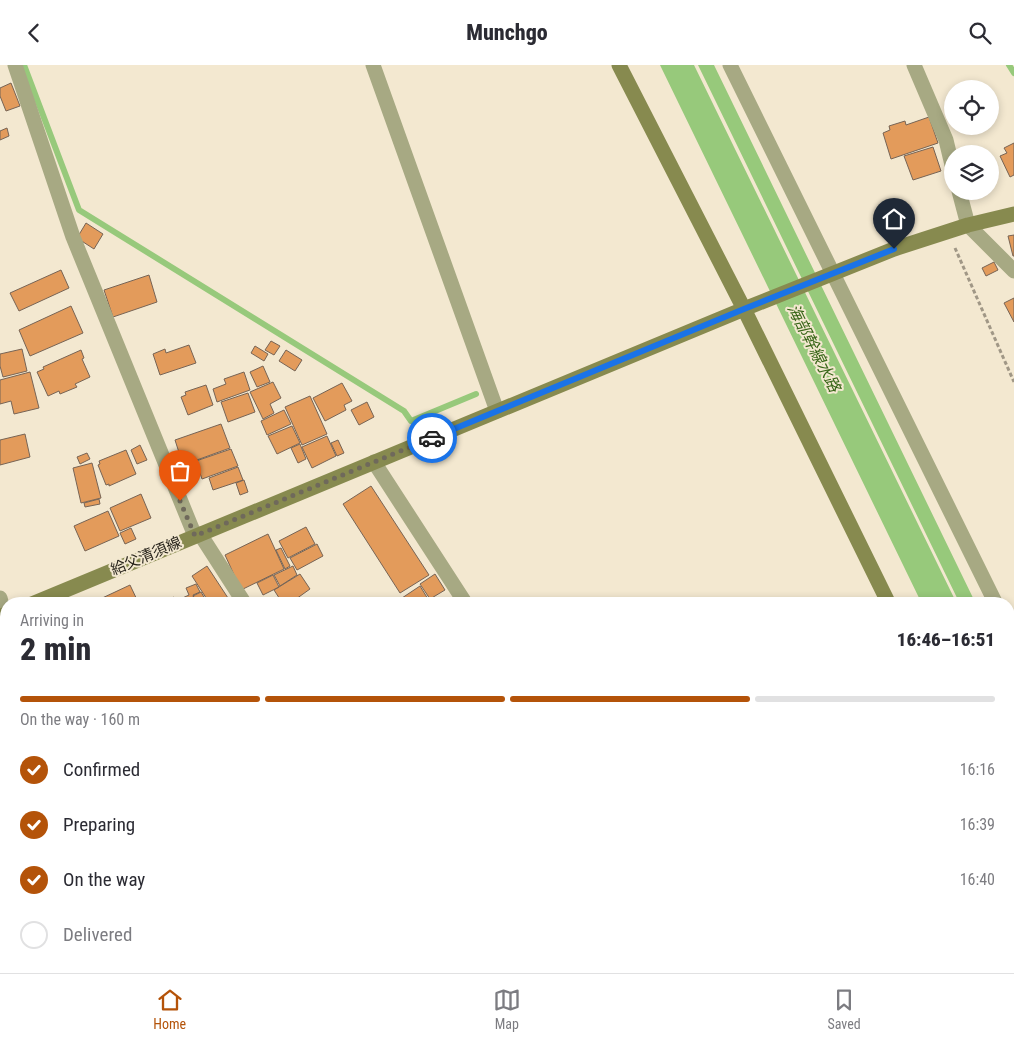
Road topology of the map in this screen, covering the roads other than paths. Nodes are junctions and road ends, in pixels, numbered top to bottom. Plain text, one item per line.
1 (15, 65) edge
2 (373, 65) edge
3 (619, 65) edge
4 (730, 65) edge
5 (914, 65) edge
6 (947, 145) edge
7 (961, 200) edge
8 (1014, 214) edge
9 (968, 225) junction
10 (1014, 271) edge
11 (829, 275) junction
12 (744, 309) junction
13 (498, 411) junction
14 (374, 462) junction
15 (197, 535) junction
16 (49, 597) edge
17 (240, 597) edge
18 (461, 597) edge
19 (886, 597) edge
20 (992, 597) edge

1 - 15 street
2 - 13 street
3 - 12 main road
4 - 11 street
5 - 6 street
7 - 9 street
8 - 9 main road, 給父清須線
9 - 10 street
9 - 11 main road, 給父清須線
11 - 12 main road, 給父清須線
11 - 20 street
12 - 13 main road, 給父清須線
12 - 19 main road
13 - 14 main road, 給父清須線
14 - 15 main road, 給父清須線
14 - 18 street
15 - 16 main road, 給父清須線
15 - 17 street

